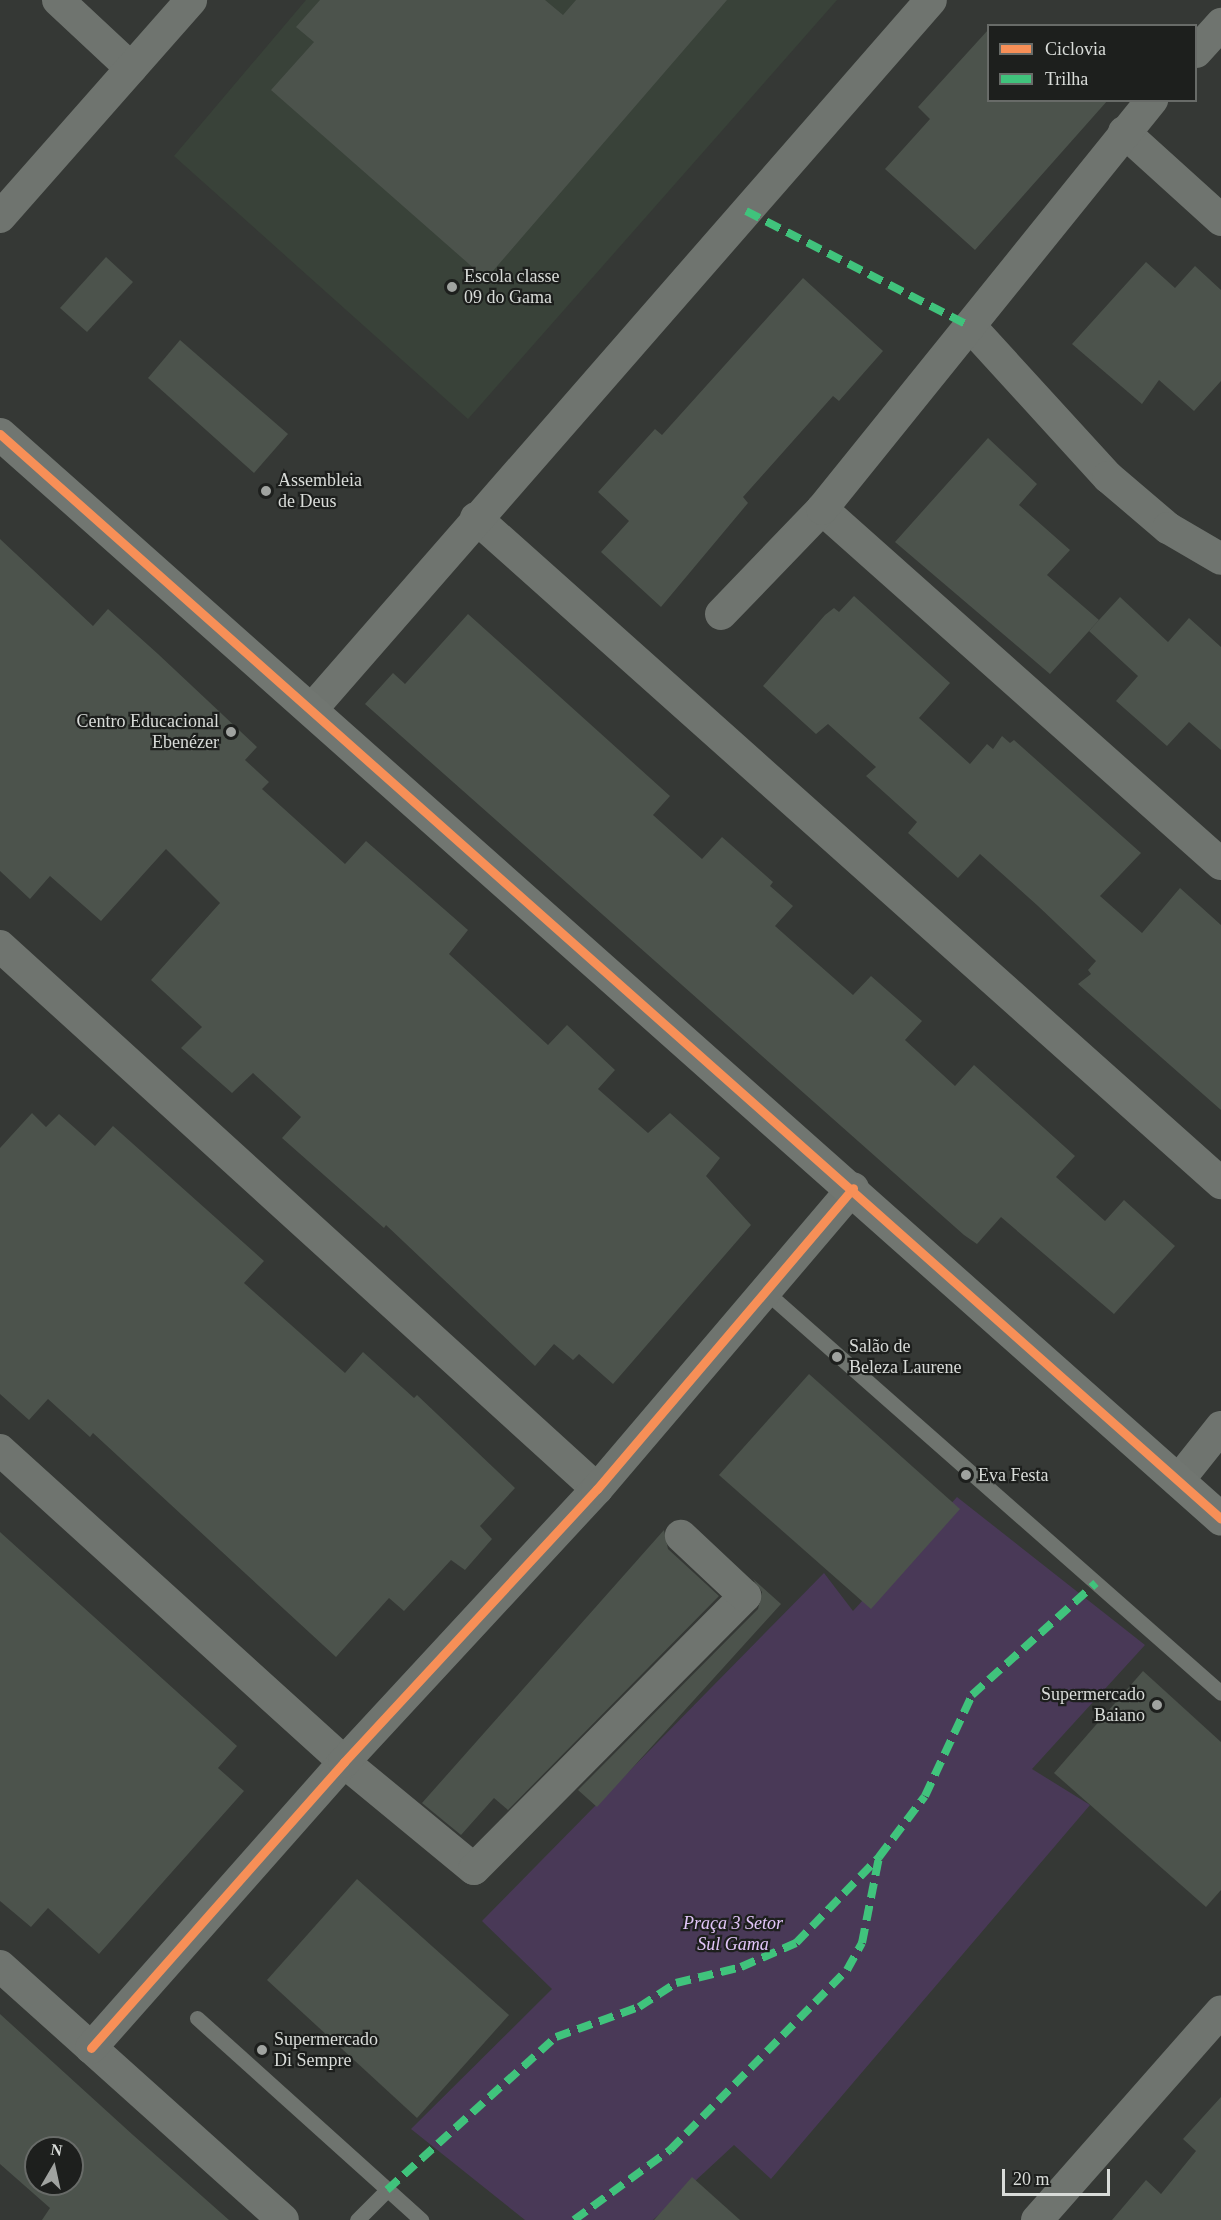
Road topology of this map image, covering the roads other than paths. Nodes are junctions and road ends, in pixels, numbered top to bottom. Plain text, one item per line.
1 (58, 0) edge
2 (191, 0) edge
3 (931, 0) edge
4 (1221, 24) edge
5 (1197, 51) edge
6 (131, 68) junction
7 (1150, 102) edge
8 (1124, 132) junction
9 (0, 217) edge
10 (1221, 220) edge
11 (970, 326) junction
12 (0, 434) edge
13 (822, 509) junction
14 (476, 518) junction
15 (1221, 559) edge
16 (721, 614) dead end
17 (312, 709) junction
18 (1221, 864) edge
19 (0, 946) edge
20 (1221, 1183) edge
21 (853, 1188) junction
22 (766, 1292) junction
23 (1221, 1427) edge
24 (0, 1450) edge
25 (1178, 1481) junction
26 (597, 1489) junction
27 (1221, 1519) edge
28 (681, 1536) dead end
29 (1221, 1693) edge
30 (344, 1762) junction
31 (0, 1966) edge
32 (197, 2018) dead end
33 (1218, 2021) edge
34 (91, 2048) junction
35 (387, 2190) junction
36 (283, 2220) edge
37 (357, 2220) edge
38 (421, 2220) edge
39 (1037, 2220) edge

1 - 6 street
2 - 6 street
3 - 14 street
4 - 5 street
6 - 9 street
7 - 8 street
8 - 10 street
8 - 11 street
11 - 13 street
11 - 15 street
12 - 17 street
13 - 16 street
13 - 18 street
14 - 17 street
14 - 20 street
17 - 21 street
19 - 26 street
21 - 22 street
21 - 25 street
22 - 26 street
22 - 29 lane
23 - 25 street
24 - 30 street
25 - 27 street
26 - 30 street
28 - 30 street
30 - 34 street
31 - 34 street
32 - 35 lane
33 - 39 street
34 - 36 street
35 - 37 lane
35 - 38 lane

